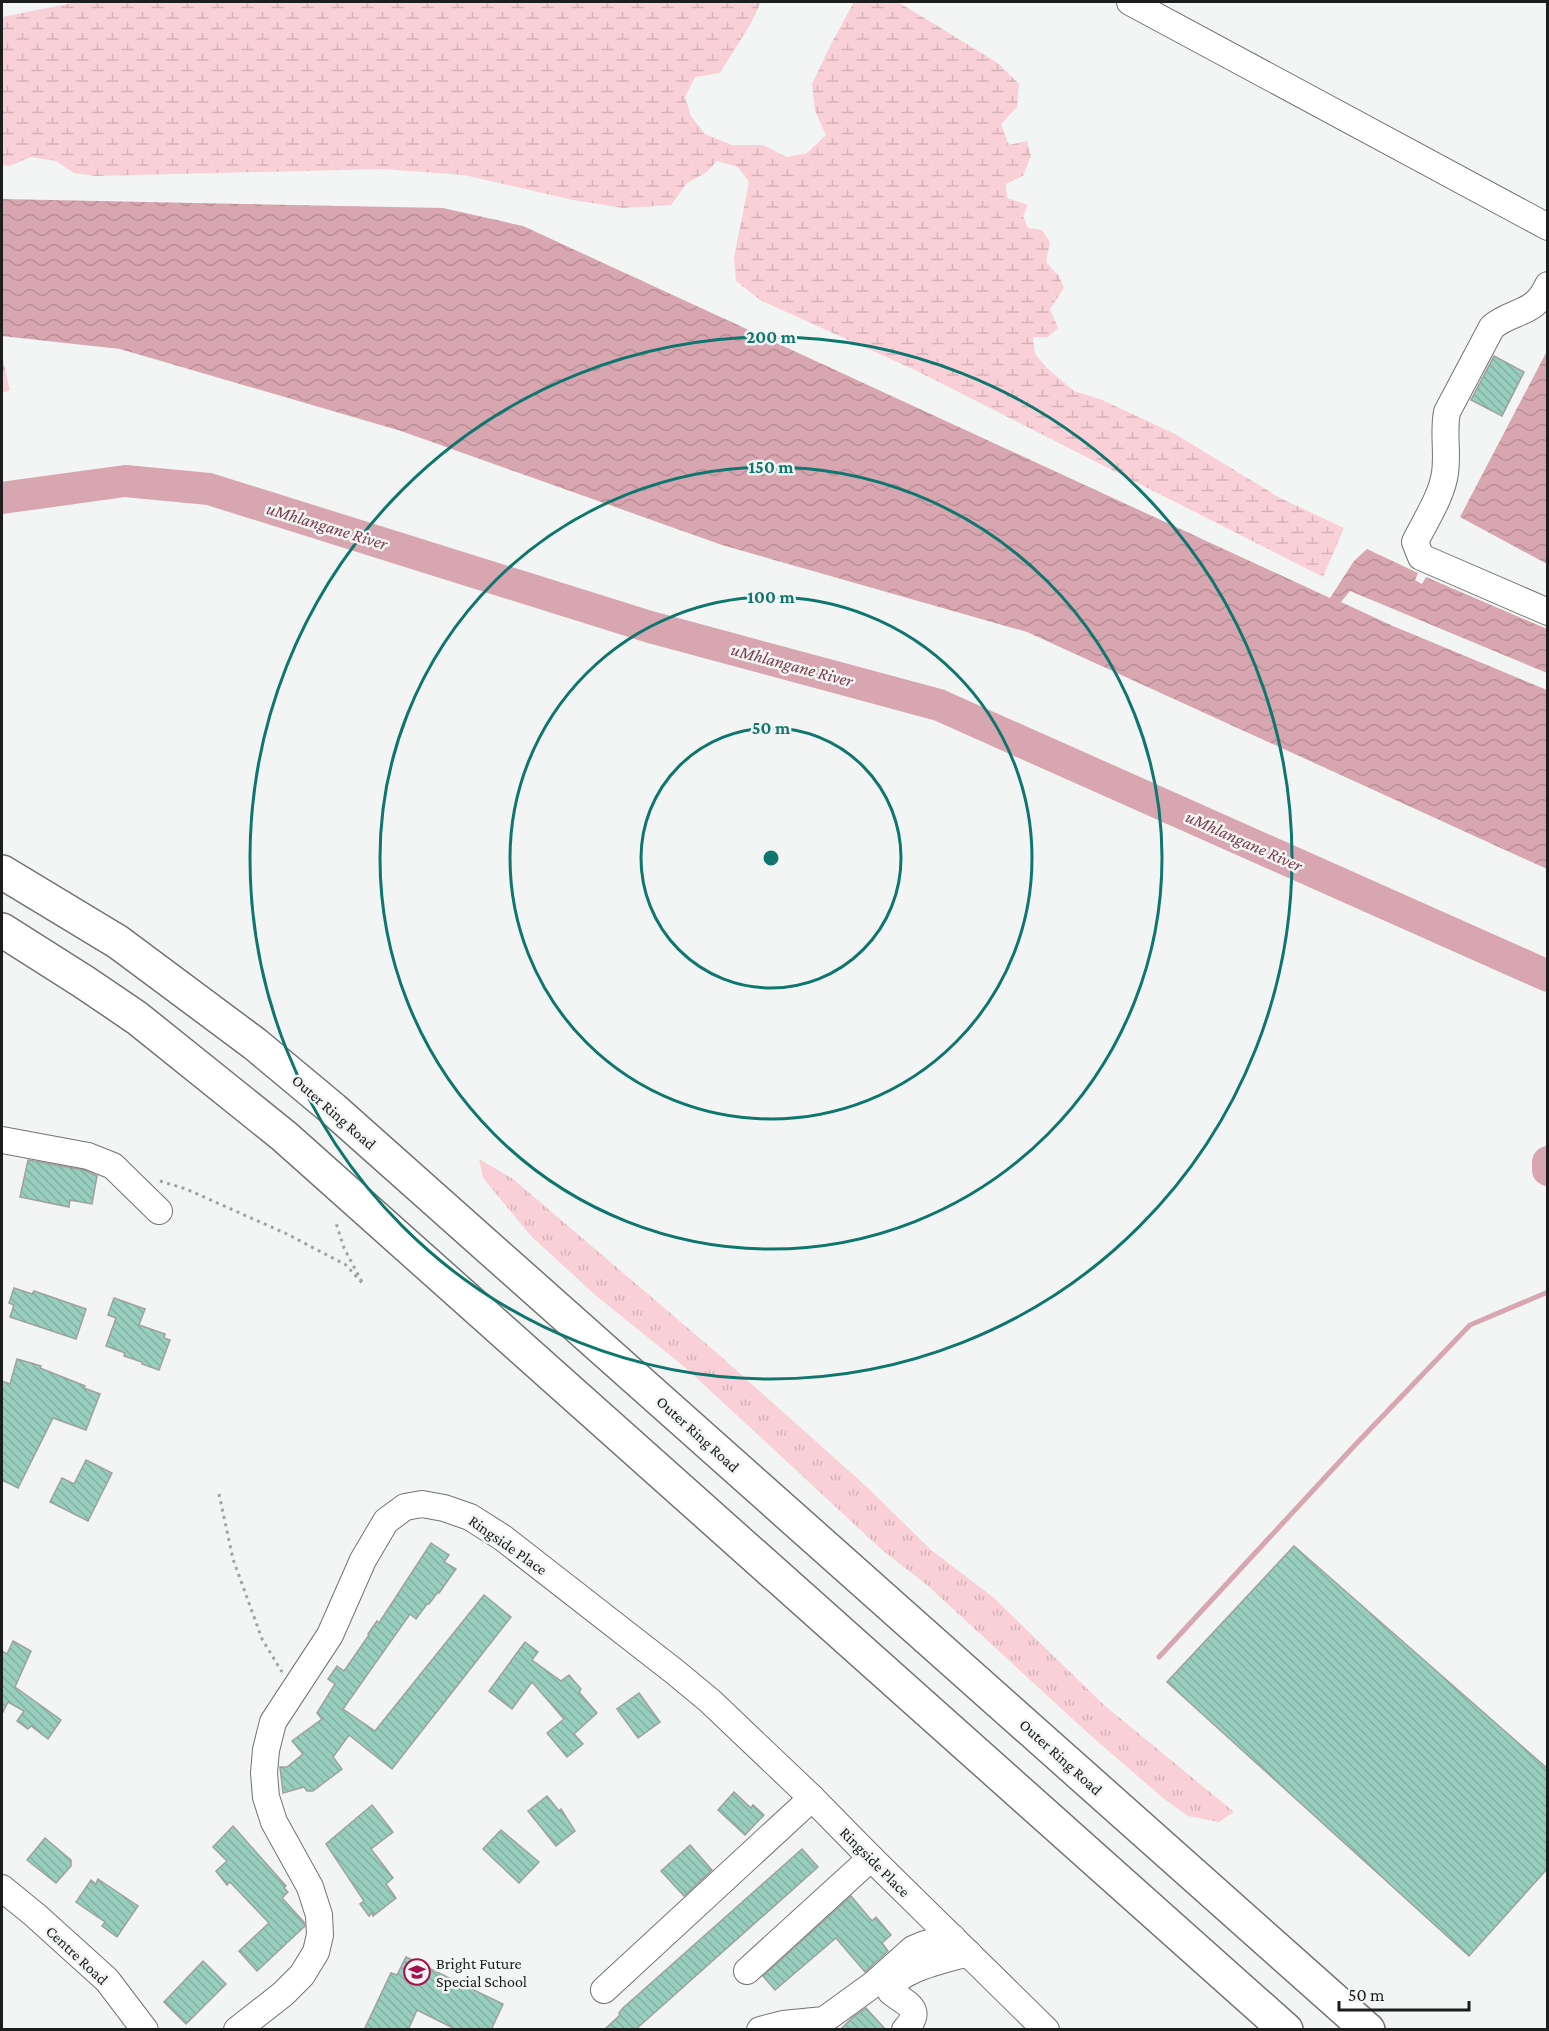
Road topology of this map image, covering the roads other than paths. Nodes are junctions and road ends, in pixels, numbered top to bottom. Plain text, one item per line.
1 (1146, 5) edge
2 (1548, 227) edge
3 (1548, 285) edge
4 (1548, 612) edge
5 (2, 872) edge
6 (2, 930) edge
7 (2, 1140) edge
8 (159, 1211) dead end
9 (812, 1798) junction
10 (871, 1858) junction
11 (2, 1888) edge
12 (960, 1945) junction
13 (747, 1971) dead end
14 (604, 1990) dead end
15 (145, 2030) edge
16 (237, 2030) edge
17 (760, 2030) edge
18 (905, 2030) edge
19 (1046, 2030) edge
20 (1286, 2030) edge
21 (1368, 2030) edge

1 - 2 street
3 - 4 street
5 - 21 highway, Outer Ring Road
6 - 20 highway
7 - 8 street
9 - 10 street, Ringside Place
9 - 14 street
9 - 16 street, Ringside Place
10 - 12 street, Ringside Place
10 - 13 street
11 - 15 street, Centre Road
12 - 17 street
12 - 18 street
12 - 19 street, Ringside Place

